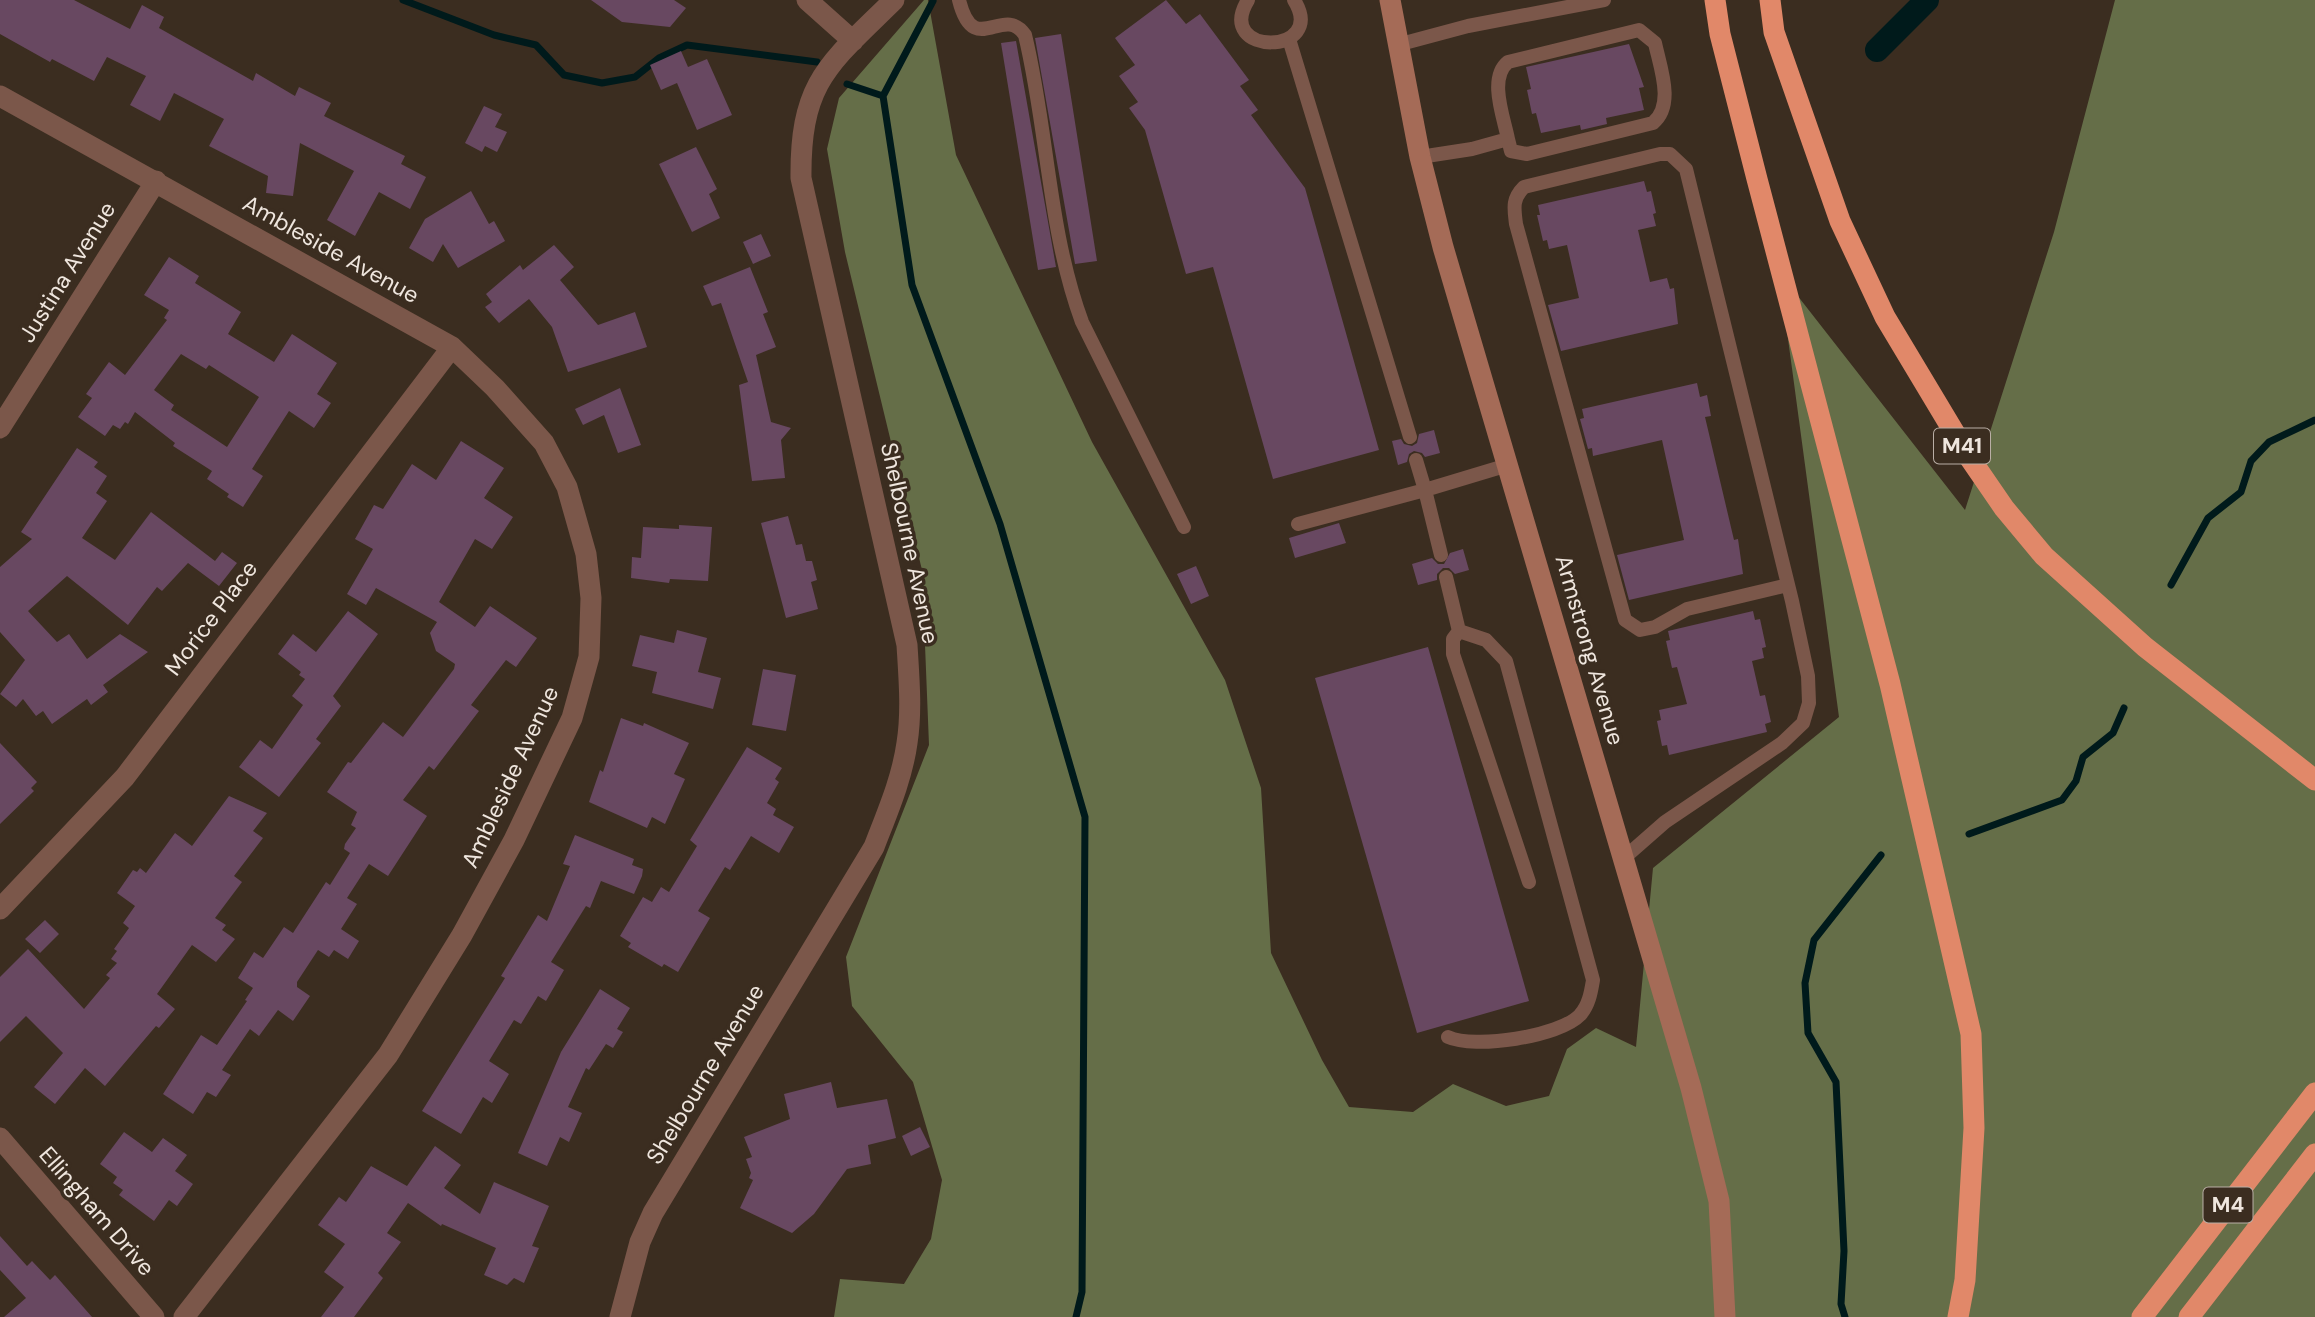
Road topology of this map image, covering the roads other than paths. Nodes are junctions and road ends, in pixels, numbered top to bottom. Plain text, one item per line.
1 (807, 0) edge
2 (894, 0) edge
3 (959, 0) edge
4 (1248, 0) edge
5 (1294, 0) edge
6 (1390, 0) edge
7 (1604, 0) edge
8 (1715, 0) edge
9 (1770, 0) edge
10 (1289, 39) junction
11 (853, 41) junction
12 (1397, 45) junction
13 (0, 96) edge
14 (1508, 139) junction
15 (1419, 158) junction
16 (156, 181) junction
17 (452, 347) junction
18 (0, 428) edge
19 (1410, 437) dead end
20 (1416, 460) dead end
21 (1508, 465) junction
22 (1425, 490) junction
23 (1298, 524) dead end
24 (1184, 527) dead end
25 (1441, 555) dead end
26 (1446, 577) dead end
27 (1788, 585) junction
28 (1459, 631) junction
29 (2315, 780) edge
30 (1624, 858) junction
31 (1529, 882) dead end
32 (0, 909) edge
33 (1448, 1037) dead end
34 (2315, 1093) edge
35 (0, 1139) edge
36 (2315, 1154) edge
37 (154, 1317) edge
38 (184, 1317) edge
39 (620, 1317) edge
40 (1725, 1317) edge
41 (1958, 1317) edge
42 (2142, 1317) edge
43 (2189, 1317) edge

1 - 11 street
2 - 11 street, Shelbourne Avenue
3 - 24 lane
4 - 10 lane
5 - 10 lane
6 - 12 street, Armstrong Avenue
7 - 12 lane
8 - 41 highway
9 - 29 highway, M41
10 - 19 lane
11 - 39 street, Shelbourne Avenue
12 - 15 street, Armstrong Avenue
13 - 16 street, Ambleside Avenue
14 - 14 lane
14 - 15 lane
15 - 21 street, Armstrong Avenue
16 - 17 street, Ambleside Avenue
16 - 18 street, Justina Avenue
17 - 32 street, Morice Place
17 - 38 street, Ambleside Avenue
20 - 22 lane
21 - 22 lane
21 - 30 street, Armstrong Avenue
22 - 23 lane
22 - 25 lane
26 - 28 lane
27 - 27 lane
27 - 30 lane
28 - 31 lane
28 - 33 lane
30 - 40 street, Armstrong Avenue
34 - 42 highway, M4
35 - 37 street, Ellingham Drive
36 - 43 highway, M4

